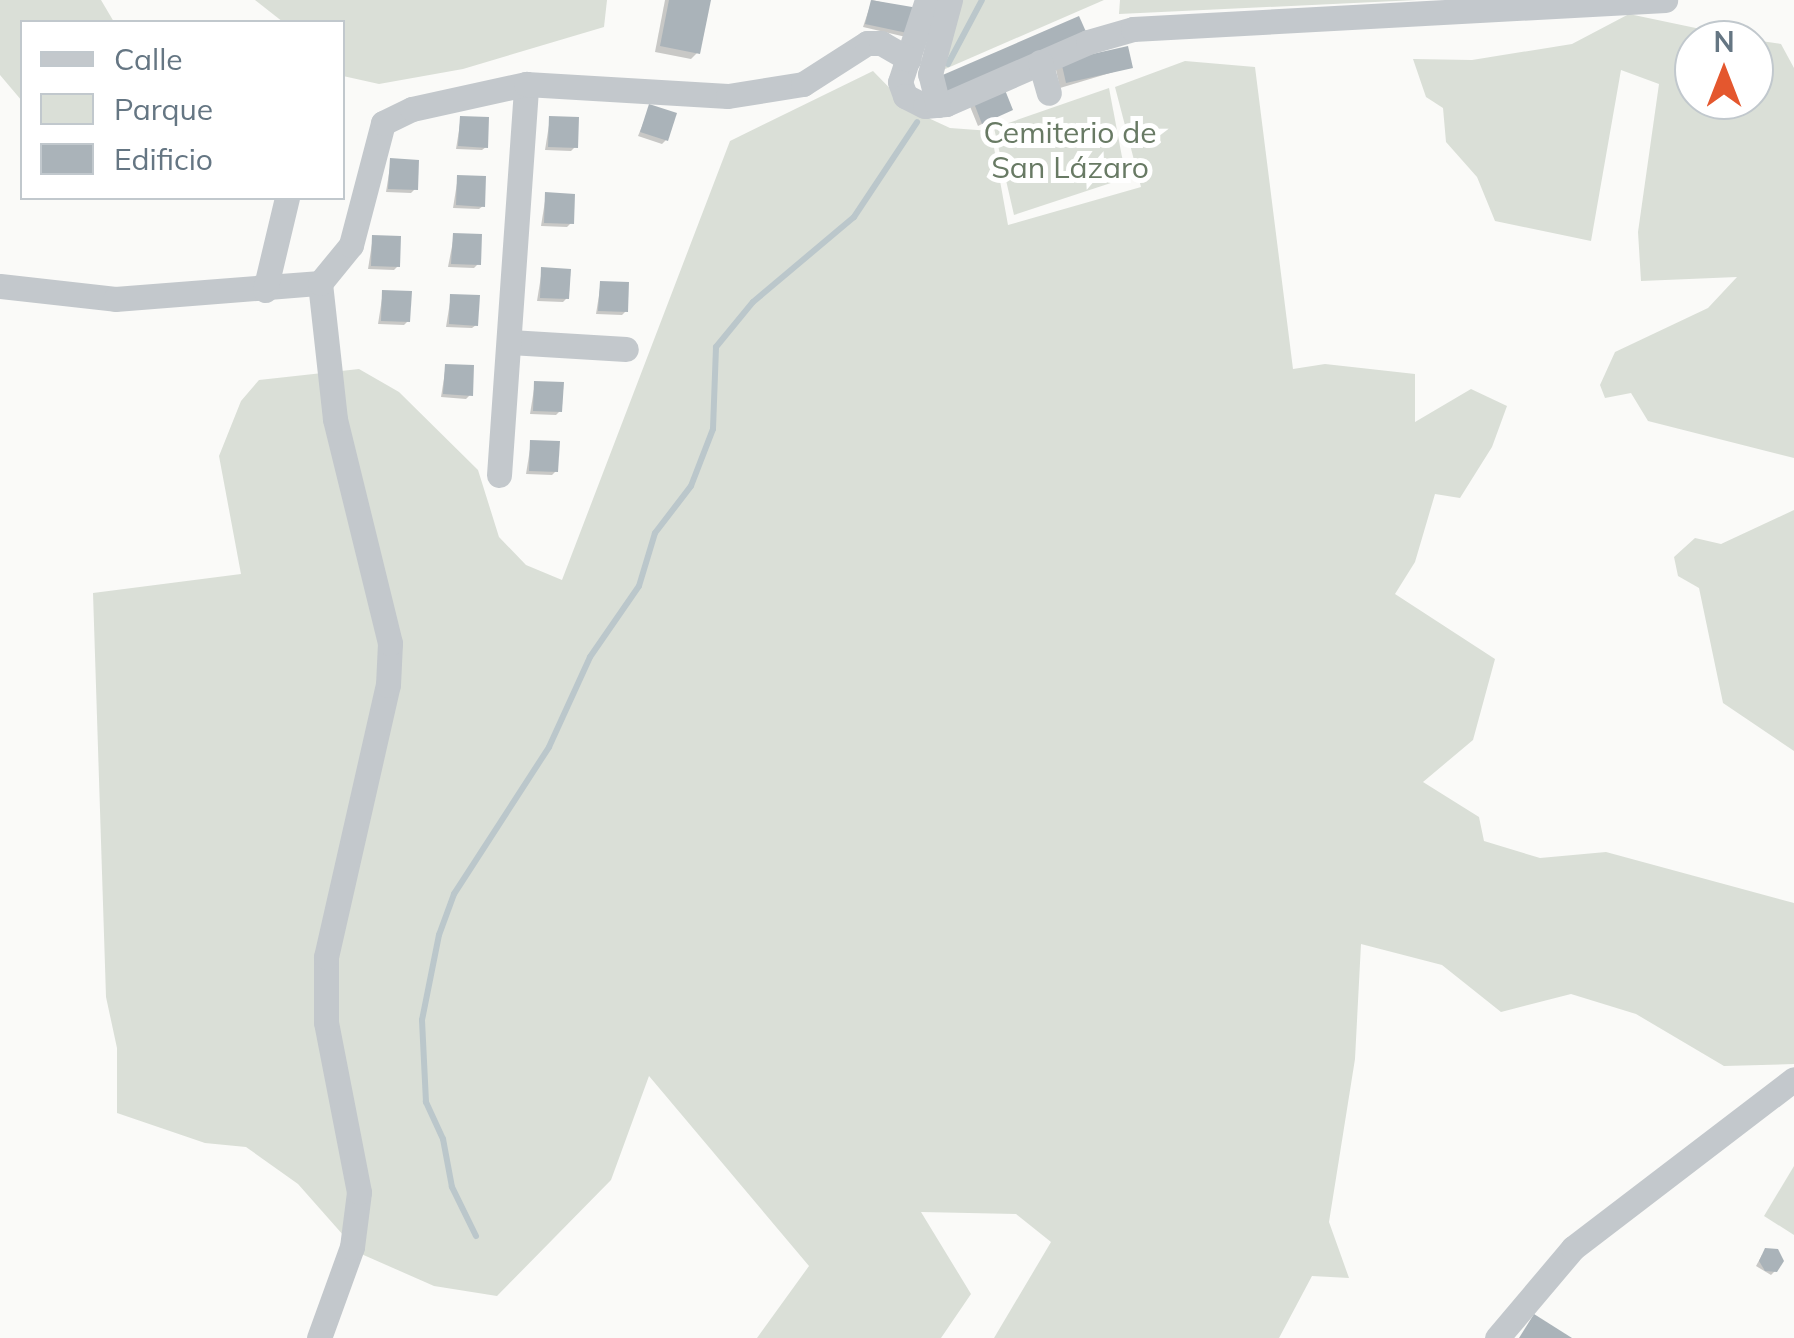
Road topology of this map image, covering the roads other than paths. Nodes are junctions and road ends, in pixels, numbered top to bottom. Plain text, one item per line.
1 (927, 0) edge
2 (950, 0) edge
3 (1665, 0) edge
4 (909, 59) junction
5 (1040, 62) junction
6 (526, 84) junction
7 (1049, 93) dead end
8 (938, 106) junction
9 (287, 200) edge
10 (320, 284) junction
11 (0, 286) edge
12 (265, 290) junction
13 (510, 342) junction
14 (626, 349) dead end
15 (499, 475) dead end
16 (1794, 1079) edge
17 (318, 1338) edge
18 (1497, 1338) edge

1 - 4 street
2 - 8 street
3 - 5 street
4 - 6 street
4 - 8 street
5 - 7 street
5 - 8 street
6 - 10 street
6 - 13 street
9 - 12 street
10 - 12 street
10 - 17 street
11 - 12 street
13 - 14 street
13 - 15 street
16 - 18 street

